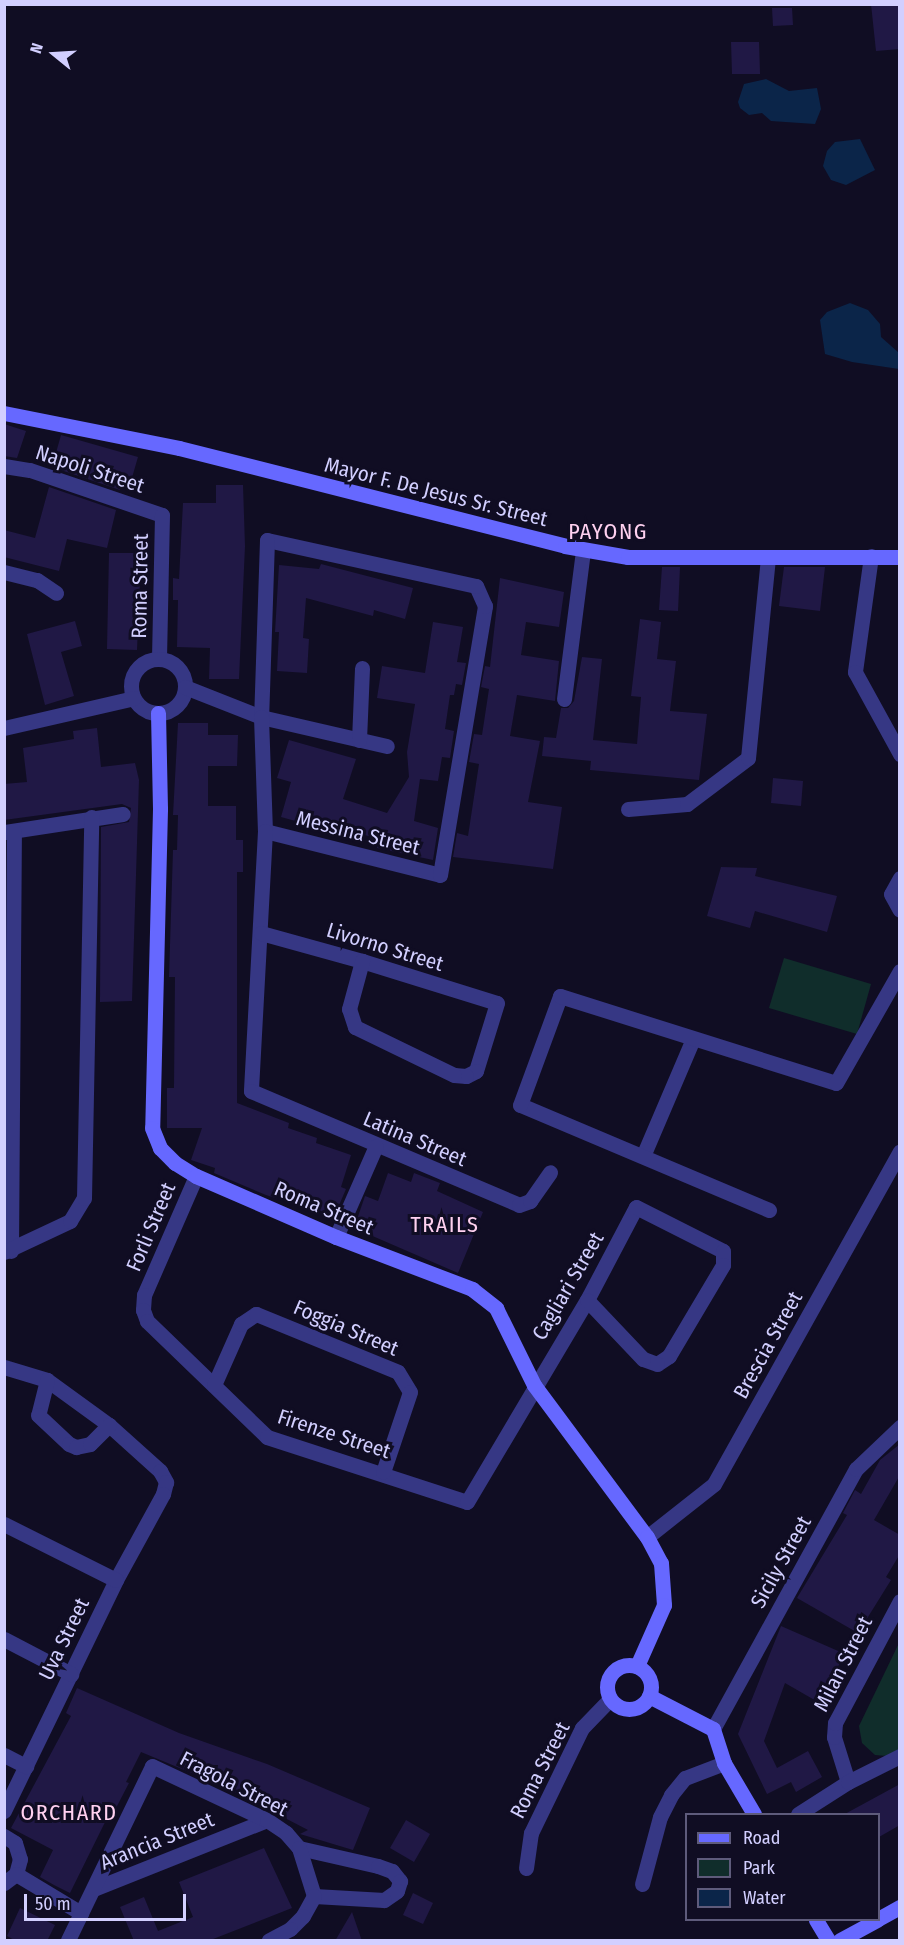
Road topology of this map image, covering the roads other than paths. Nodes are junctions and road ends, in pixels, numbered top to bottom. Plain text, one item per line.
1 (4, 413) edge
2 (4, 466) edge
3 (162, 515) joint
4 (583, 550) junction
5 (871, 556) junction
6 (900, 557) edge
7 (768, 558) junction
8 (4, 572) edge
9 (56, 593) dead end
10 (159, 658) junction
11 (362, 668) dead end
12 (185, 687) junction
13 (135, 698) junction
14 (564, 699) dead end
15 (158, 713) junction
16 (261, 717) junction
17 (4, 728) edge
18 (359, 740) junction
19 (387, 746) dead end
20 (900, 754) edge
21 (628, 809) dead end
22 (123, 814) dead end
23 (91, 817) junction
24 (9, 831) edge
25 (265, 831) junction
26 (900, 878) edge
27 (900, 910) edge
28 (261, 933) junction
29 (362, 961) junction
30 (900, 971) edge
31 (693, 1039) junction
32 (376, 1146) junction
33 (900, 1151) edge
34 (643, 1156) junction
35 (550, 1172) dead end
36 (196, 1176) junction
37 (769, 1209) dead end
38 (336, 1237) junction
39 (8, 1252) edge
40 (144, 1295) joint
41 (587, 1300) junction
42 (4, 1367) edge
43 (47, 1380) junction
44 (214, 1385) junction
45 (534, 1385) junction
46 (109, 1425) junction
47 (900, 1427) edge
48 (383, 1472) junction
49 (467, 1502) joint
50 (4, 1524) edge
51 (647, 1537) junction
52 (116, 1580) junction
53 (900, 1601) edge
54 (4, 1639) edge
55 (637, 1666) junction
56 (71, 1674) junction
57 (649, 1696) junction
58 (610, 1699) junction
59 (713, 1729) junction
60 (4, 1755) edge
61 (900, 1756) edge
62 (724, 1763) junction
63 (26, 1766) junction
64 (848, 1782) junction
65 (4, 1811) edge
66 (753, 1813) edge
67 (801, 1813) edge
68 (267, 1820) junction
69 (4, 1836) edge
70 (299, 1848) junction
71 (526, 1868) dead end
72 (10, 1879) edge
73 (642, 1884) dead end
74 (96, 1888) junction
75 (314, 1896) junction
76 (900, 1907) edge
77 (81, 1913) junction
78 (880, 1918) edge
79 (817, 1921) edge
80 (875, 1921) edge
81 (68, 1941) edge
82 (269, 1941) edge
83 (828, 1941) edge
84 (840, 1941) edge

1 - 4 street, Mayor F. De Jesus Sr. Street
2 - 3 street, Napoli Street
3 - 10 street, Roma Street
4 - 7 street, Mayor F. De Jesus Sr. Street
4 - 14 street
5 - 6 street, Mayor F. De Jesus Sr. Street
5 - 7 street, Mayor F. De Jesus Sr. Street
5 - 20 street
7 - 21 street
8 - 9 street
10 - 12 street
10 - 13 street
11 - 18 street
12 - 15 street
12 - 16 street
13 - 15 street
13 - 17 street
15 - 36 street, Roma Street
16 - 18 street
16 - 25 street
16 - 25 street, Messina Street
18 - 19 street
22 - 23 street
23 - 24 street
23 - 39 street
24 - 39 street
25 - 28 street
26 - 27 street
28 - 29 street, Livorno Street
28 - 32 street, Latina Street
29 - 29 street, Livorno Street
30 - 31 street
31 - 34 street
31 - 34 street
32 - 35 street, Latina Street
32 - 38 street
33 - 51 street, Brescia Street
34 - 37 street
36 - 38 street, Roma Street
36 - 40 street, Forli Street
38 - 45 street, Roma Street
40 - 44 street, Firenze Street
41 - 41 street, Cagliari Street
41 - 45 street, Cagliari Street
42 - 43 street
43 - 46 street
43 - 46 street
44 - 48 street, Firenze Street
44 - 48 street, Foggia Street
45 - 49 street, Cagliari Street
45 - 51 street, Roma Street
46 - 52 street, Uva Street
47 - 59 street, Sicily Street
48 - 49 street, Firenze Street
50 - 52 street
51 - 55 street, Roma Street
52 - 56 street, Uva Street
53 - 64 street, Milan Street
54 - 56 street
55 - 57 street
55 - 58 street
56 - 63 street, Uva Street
57 - 58 street
57 - 59 street
58 - 71 street, Roma Street
59 - 62 street
60 - 63 street
61 - 64 street
62 - 66 street
62 - 73 street
63 - 65 street, Uva Street
64 - 67 street
68 - 70 street, Fragola Street
68 - 74 street, Arancia Street
68 - 74 street, Fragola Street
69 - 72 street
70 - 75 street, Fragola Street
70 - 75 street
72 - 77 street
74 - 77 street, Fragola Street
75 - 82 street
76 - 78 street
77 - 81 street, Fragola Street
79 - 83 street
80 - 84 street

